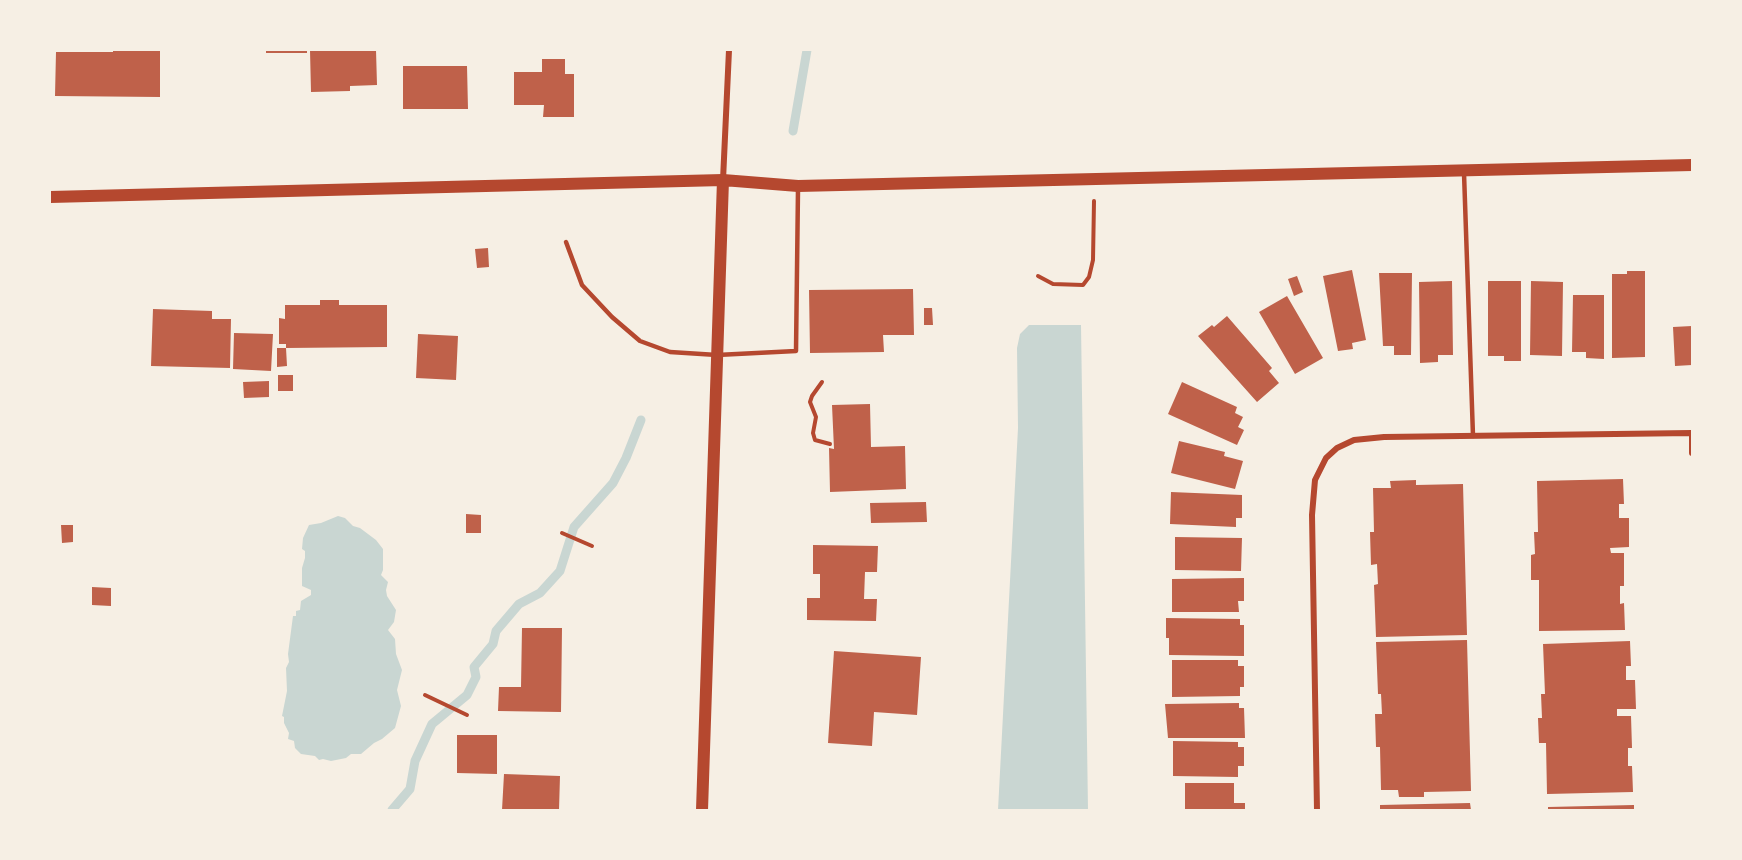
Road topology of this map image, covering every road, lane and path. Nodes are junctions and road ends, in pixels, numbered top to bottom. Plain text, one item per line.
1 (729, 50) edge
2 (1692, 165) edge
3 (1464, 170) junction
4 (1094, 179) junction
5 (723, 180) junction
6 (798, 186) junction
7 (50, 197) edge
8 (566, 242) dead end
9 (1038, 276) dead end
10 (717, 355) junction
11 (822, 382) dead end
12 (1692, 433) edge
13 (1473, 436) junction
14 (830, 444) dead end
15 (1692, 453) edge
16 (562, 533) dead end
17 (592, 546) dead end
18 (425, 695) dead end
19 (467, 715) dead end
20 (702, 810) edge
21 (1317, 810) edge

1 - 5 street
2 - 3 main road
3 - 4 main road
3 - 13 lane
4 - 6 main road
4 - 9 path
5 - 6 main road
5 - 7 main road
5 - 10 main road
6 - 10 lane
8 - 10 lane
10 - 20 main road
11 - 14 path
12 - 13 street
12 - 15 street
13 - 21 street
16 - 17 path
18 - 19 path

